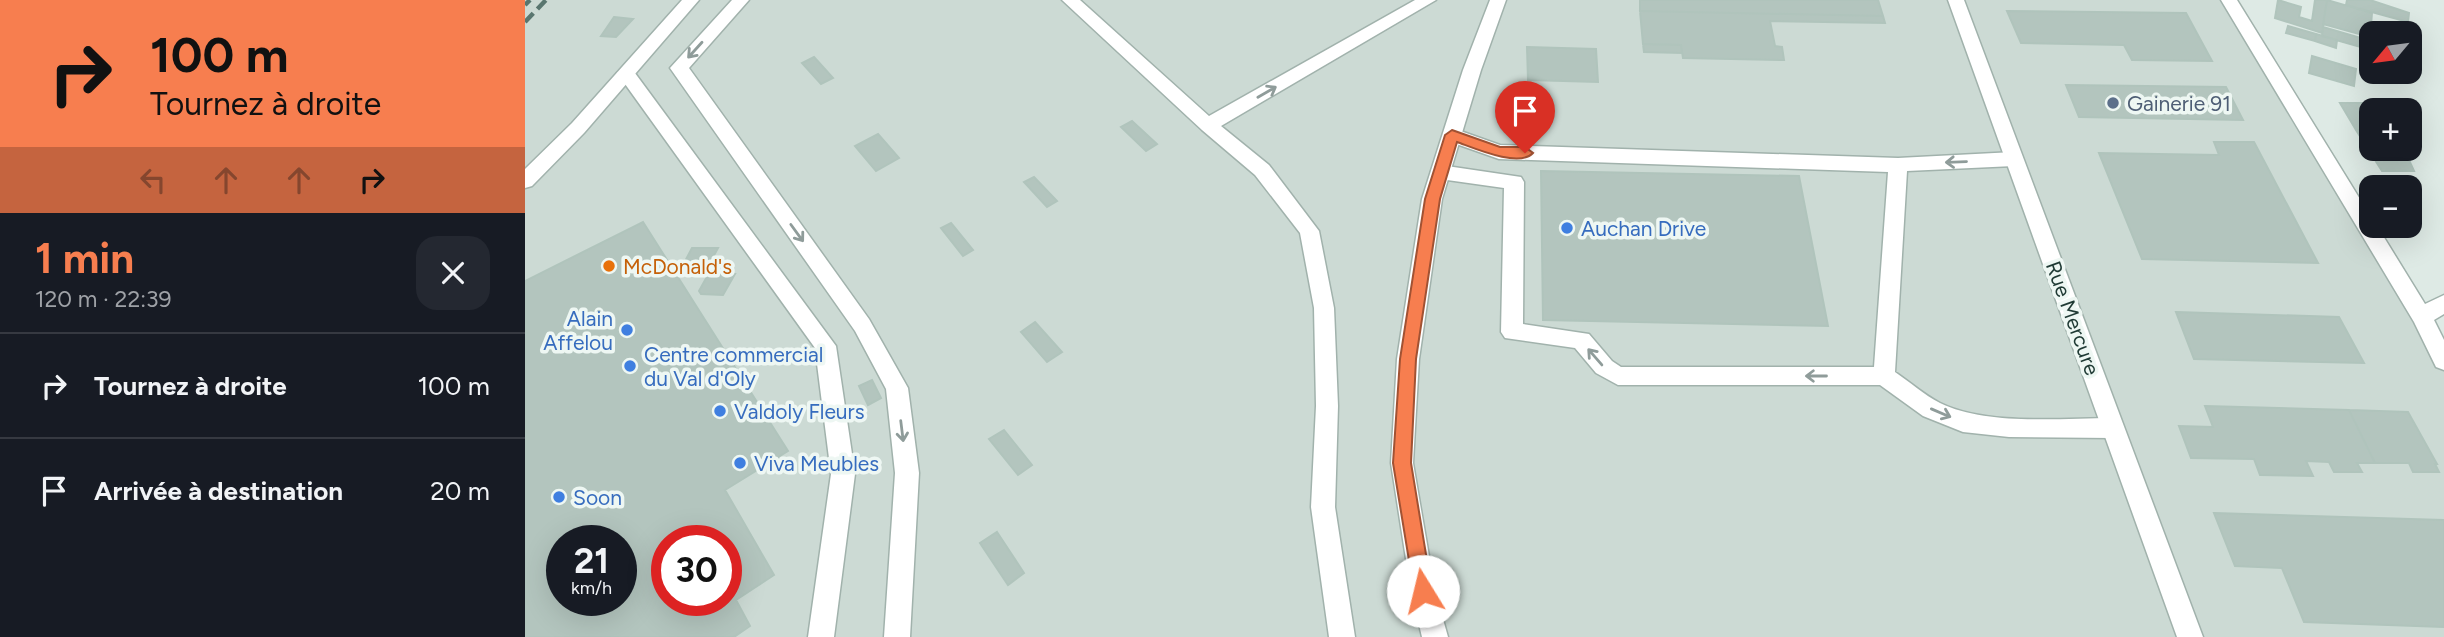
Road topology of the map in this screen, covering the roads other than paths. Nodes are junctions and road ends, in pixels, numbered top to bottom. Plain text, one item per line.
1 (691, 0) edge
2 (741, 0) edge
3 (1070, 0) edge
4 (1428, 0) edge
5 (1498, 0) edge
6 (1955, 0) edge
7 (2229, 0) edge
8 (626, 73) junction
9 (1208, 125) junction
10 (1452, 135) junction
11 (2014, 159) junction
12 (1898, 164) junction
13 (1440, 172) junction
14 (525, 181) edge
15 (2444, 303) edge
16 (2422, 317) junction
17 (2442, 356) edge
18 (1884, 376) junction
19 (2113, 428) junction
20 (821, 637) edge
21 (897, 637) edge
22 (1342, 637) edge
23 (1435, 637) edge
24 (2190, 637) edge

1 - 8 street
2 -> 21 street
3 - 9 street
9 -> 4 street
5 - 10 street
6 - 11 street, Rue Mercure
7 - 16 street
8 - 14 street
8 - 20 street
9 - 22 street
10 - 12 street
10 - 13 street
11 -> 12 street
11 - 19 street, Rue Mercure
12 - 18 street
18 -> 13 street
13 - 23 street
15 - 16 street
16 - 17 street
18 -> 19 street
19 - 24 street, Rue Mercure

